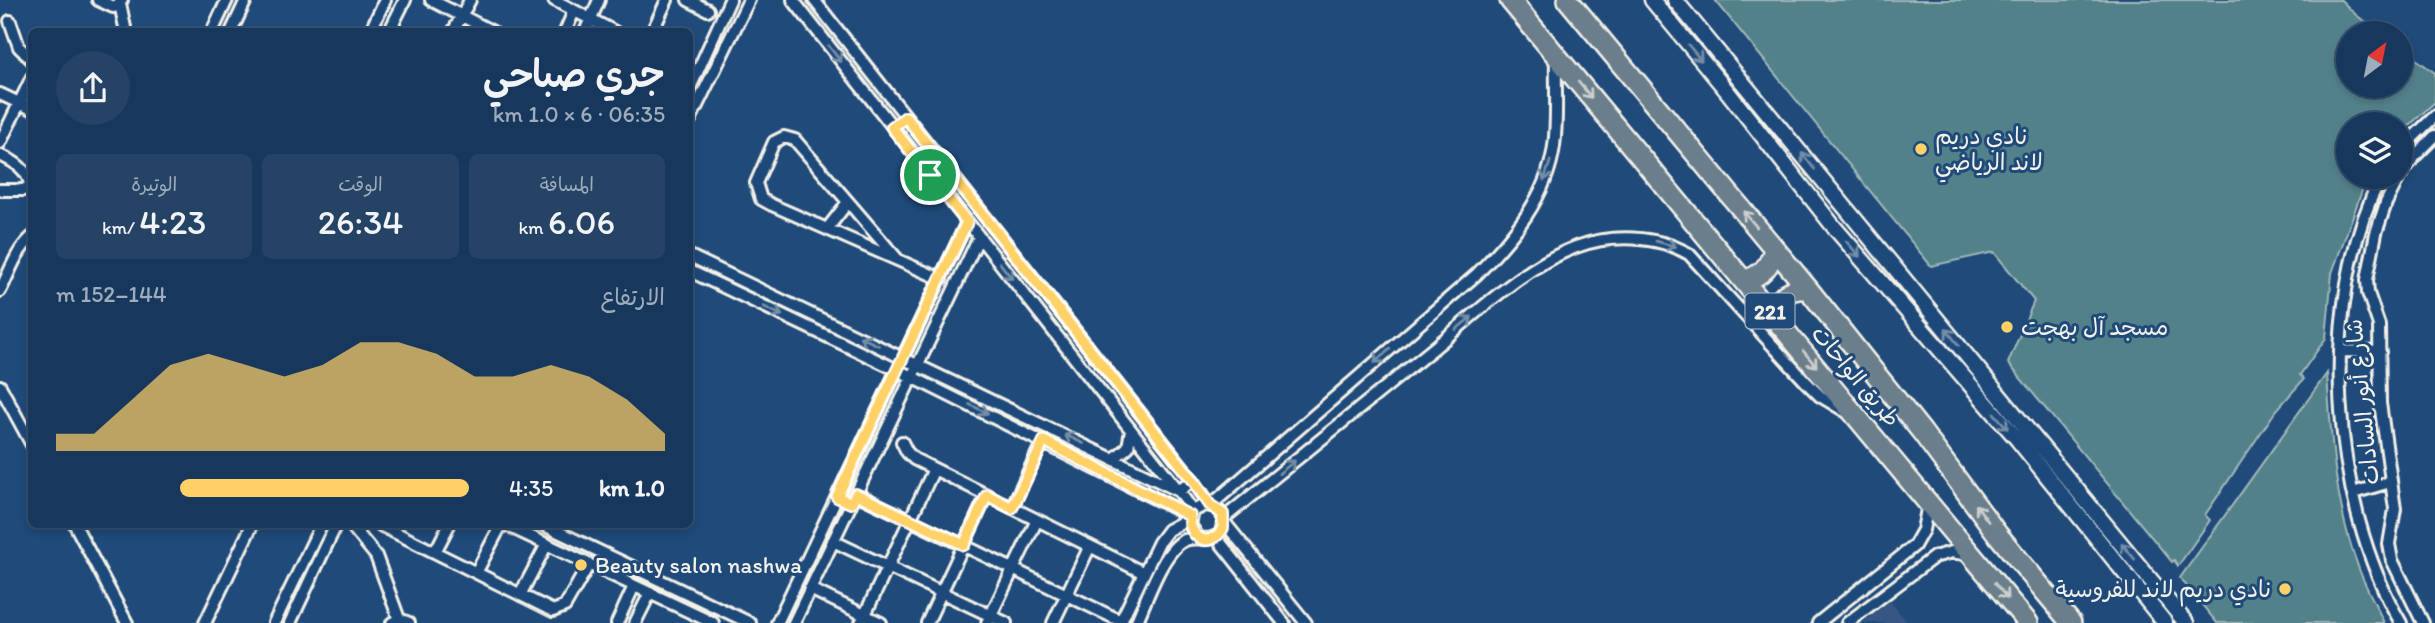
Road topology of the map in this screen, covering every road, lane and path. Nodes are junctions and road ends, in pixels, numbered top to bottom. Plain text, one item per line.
1 (98, 0) edge
2 (227, 0) edge
3 (246, 0) edge
4 (385, 0) edge
5 (405, 0) edge
6 (431, 0) edge
7 (470, 0) edge
8 (554, 0) edge
9 (599, 0) edge
10 (667, 0) edge
11 (688, 0) edge
12 (730, 0) edge
13 (749, 0) edge
14 (793, 0) edge
15 (814, 0) edge
16 (1510, 0) edge
17 (1568, 0) edge
18 (1651, 0) edge
19 (1675, 0) edge
20 (121, 2) edge
21 (708, 10) dead end
22 (575, 11) junction
23 (461, 16) junction
24 (722, 16) junction
25 (591, 19) junction
26 (10, 21) dead end
27 (736, 23) junction
28 (125, 28) edge
29 (214, 28) edge
30 (233, 28) edge
31 (372, 28) edge
32 (391, 28) edge
33 (455, 28) edge
34 (484, 28) edge
35 (567, 28) edge
36 (587, 28) edge
37 (608, 28) edge
38 (654, 28) edge
39 (1556, 55) junction
40 (28, 56) edge
41 (693, 58) edge
42 (702, 62) junction
43 (693, 82) edge
44 (28, 84) edge
45 (0, 94) edge
46 (19, 103) junction
47 (28, 107) edge
48 (693, 114) edge
49 (2435, 116) edge
50 (906, 117) junction
51 (892, 127) junction
52 (2435, 136) edge
53 (2413, 137) edge
54 (0, 143) edge
55 (0, 155) edge
56 (2413, 159) edge
57 (28, 176) edge
58 (28, 187) edge
59 (2375, 189) edge
60 (2393, 189) edge
61 (0, 190) edge
62 (1840, 201) junction
63 (848, 202) junction
64 (1850, 213) junction
65 (1824, 215) junction
66 (967, 222) junction
67 (1834, 228) junction
68 (827, 229) junction
69 (979, 237) junction
70 (28, 241) edge
71 (1774, 248) junction
72 (693, 257) edge
73 (898, 260) junction
74 (693, 272) edge
75 (941, 279) junction
76 (1745, 280) junction
77 (755, 288) junction
78 (1808, 289) junction
79 (0, 291) edge
80 (750, 300) junction
81 (1775, 317) junction
82 (1077, 333) junction
83 (1063, 343) junction
84 (2340, 351) junction
85 (2379, 352) junction
86 (903, 358) junction
87 (918, 365) junction
88 (898, 370) junction
89 (912, 377) junction
90 (0, 386) edge
91 (1014, 411) junction
92 (1860, 419) junction
93 (1009, 424) junction
94 (28, 427) edge
95 (1131, 430) junction
96 (25, 433) junction
97 (28, 438) edge
98 (1044, 441) junction
99 (902, 442) dead end
100 (1115, 458) junction
101 (934, 469) junction
102 (1193, 480) junction
103 (2390, 482) junction
104 (1179, 491) junction
105 (2353, 493) junction
106 (987, 495) junction
107 (837, 497) junction
108 (853, 499) junction
109 (1928, 501) junction
110 (1164, 502) junction
111 (1210, 505) junction
112 (1012, 508) junction
113 (1191, 515) junction
114 (910, 520) junction
115 (1037, 520) junction
116 (1224, 520) junction
117 (77, 528) edge
118 (251, 528) edge
119 (320, 528) edge
120 (336, 528) edge
121 (353, 528) edge
122 (395, 528) edge
123 (447, 528) edge
124 (501, 528) edge
125 (550, 528) edge
126 (526, 530) edge
127 (1168, 530) junction
128 (1198, 537) junction
129 (1216, 537) junction
130 (833, 541) junction
131 (1159, 541) junction
132 (547, 544) junction
133 (964, 545) junction
134 (1090, 546) junction
135 (1171, 550) junction
136 (435, 552) junction
137 (1973, 557) junction
138 (589, 564) junction
139 (888, 567) junction
140 (1013, 569) junction
141 (476, 573) junction
142 (1144, 573) junction
143 (635, 586) junction
144 (810, 589) junction
145 (650, 593) junction
146 (942, 593) junction
147 (520, 595) junction
148 (1067, 595) junction
149 (695, 597) junction
150 (284, 603) junction
151 (297, 608) junction
152 (689, 612) junction
153 (863, 619) edge
154 (989, 619) edge
155 (1826, 621) edge
156 (400, 622) edge
157 (706, 622) edge
158 (1121, 622) edge
159 (127, 623) edge
160 (205, 623) edge
161 (274, 623) edge
162 (290, 623) edge
163 (617, 623) edge
164 (635, 623) edge
165 (750, 623) edge
166 (777, 623) edge
167 (794, 623) edge
168 (881, 623) edge
169 (927, 623) edge
170 (1006, 623) edge
171 (1053, 623) edge
172 (1136, 623) edge
173 (1284, 623) edge
174 (1306, 623) edge
175 (1847, 623) edge
176 (2028, 623) edge
177 (2071, 623) edge
178 (2165, 623) edge
179 (2186, 623) edge
180 (2401, 623) edge
181 (2423, 623) edge

1 - 20 street
2 - 29 street
3 - 30 street
4 - 31 street
5 - 32 street
6 - 23 street
7 - 23 street
8 - 22 street
9 - 25 street
10 - 38 street
11 - 21 street
12 - 24 street
13 - 27 street
14 -> 51 street
15 - 50 street
16 - 39 highway, طريق الواحات / 221
71 -> 17 highway, طريق الواحات / 221
18 -> 65 street
62 -> 19 street
20 - 28 street
22 - 25 street
22 - 35 street
23 - 33 street
23 - 34 street
24 - 27 street
24 - 42 street
25 - 36 street
25 - 37 street
26 - 40 street
27 - 48 street
39 -> 76 highway, طريق الواحات / 221
39 -> 111 street
41 - 42 street
42 - 43 street
44 - 46 street
45 - 46 street
46 - 47 street
46 - 54 street
49 - 53 street
50 - 51 street
50 - 82 street
51 - 66 street
52 - 56 street, شارع أنور السادات
55 - 57 street
58 - 61 street
59 - 84 street, شارع أنور السادات
60 - 85 street, شارع أنور السادات
62 - 64 street
62 - 65 street
63 - 68 street
63 - 68 street
63 - 73 street
64 - 67 street
179 -> 64 street
65 - 67 street
66 - 69 street
66 - 75 street
67 -> 178 street
68 - 73 street
69 -> 83 street
69 - 87 street
70 - 79 street
71 - 76 highway
71 - 78 highway, طريق الواحات / 221
72 - 77 street
73 - 75 street
74 - 80 street
75 - 86 street
76 - 81 highway, طريق الواحات / 221
77 - 80 street
86 -> 77 street
78 - 81 highway
177 -> 78 highway, طريق الواحات / 221
80 -> 88 street
81 -> 92 highway, طريق الواحات / 221
82 - 83 street
82 - 102 street
83 - 95 street
84 - 85 street
84 - 105 street, شارع أنور السادات
85 - 103 street, شارع أنور السادات
86 - 87 street
86 - 88 street
87 - 89 street
87 - 91 street
88 - 89 street
88 - 107 street
89 -> 93 street
89 - 108 street
90 - 96 street
91 - 93 street
100 -> 91 street
92 - 109 highway, طريق الواحات / 221
116 -> 92 street
93 - 98 street
94 - 96 street
95 - 100 street
95 - 104 street
96 - 97 street
98 - 110 street
98 - 112 street
99 - 101 street
100 - 104 street
101 - 106 street
101 - 114 street
102 - 104 street
102 - 111 street
103 - 105 street
103 - 181 street, شارع أنور السادات
104 - 113 street
105 - 180 street, شارع أنور السادات
106 - 112 street
106 - 133 street
107 - 108 street
107 - 166 street
108 - 114 street
108 - 130 street
109 - 137 highway, طريق الواحات / 221
109 - 155 street
110 - 113 street
110 - 127 street
111 - 113 street
111 - 116 street
112 - 115 street
113 - 127 street
113 - 128 street
114 - 133 street
114 - 139 street
115 - 134 street
115 - 140 street
116 - 129 street
116 - 174 street
117 - 159 street
118 - 160 street
119 - 150 street
120 - 151 street
121 - 156 street
122 - 136 street
123 - 136 street
124 - 141 street
125 - 149 street
126 - 132 street
127 - 131 street
128 - 129 street
128 - 135 street
129 - 173 street
130 - 139 street
130 - 144 street
131 - 135 street
131 - 142 street
132 - 138 street
132 - 147 street
133 - 140 street
133 - 146 street
134 - 142 street
134 - 148 street
135 - 172 street
136 - 141 street
137 - 175 street
137 -> 176 highway, طريق الواحات / 221
138 - 143 street
138 - 147 street
139 - 146 street
139 - 153 street
140 - 148 street
140 - 154 street
141 - 147 street
142 - 158 street
143 - 145 street
143 - 163 street
144 - 153 street
144 - 167 street
145 - 152 street
145 - 164 street
146 - 154 street
146 - 169 street
148 - 158 street
148 - 171 street
149 - 152 street
149 - 165 street
150 - 151 street
150 - 161 street
151 - 162 street
152 - 157 street
153 - 168 street
154 - 170 street

